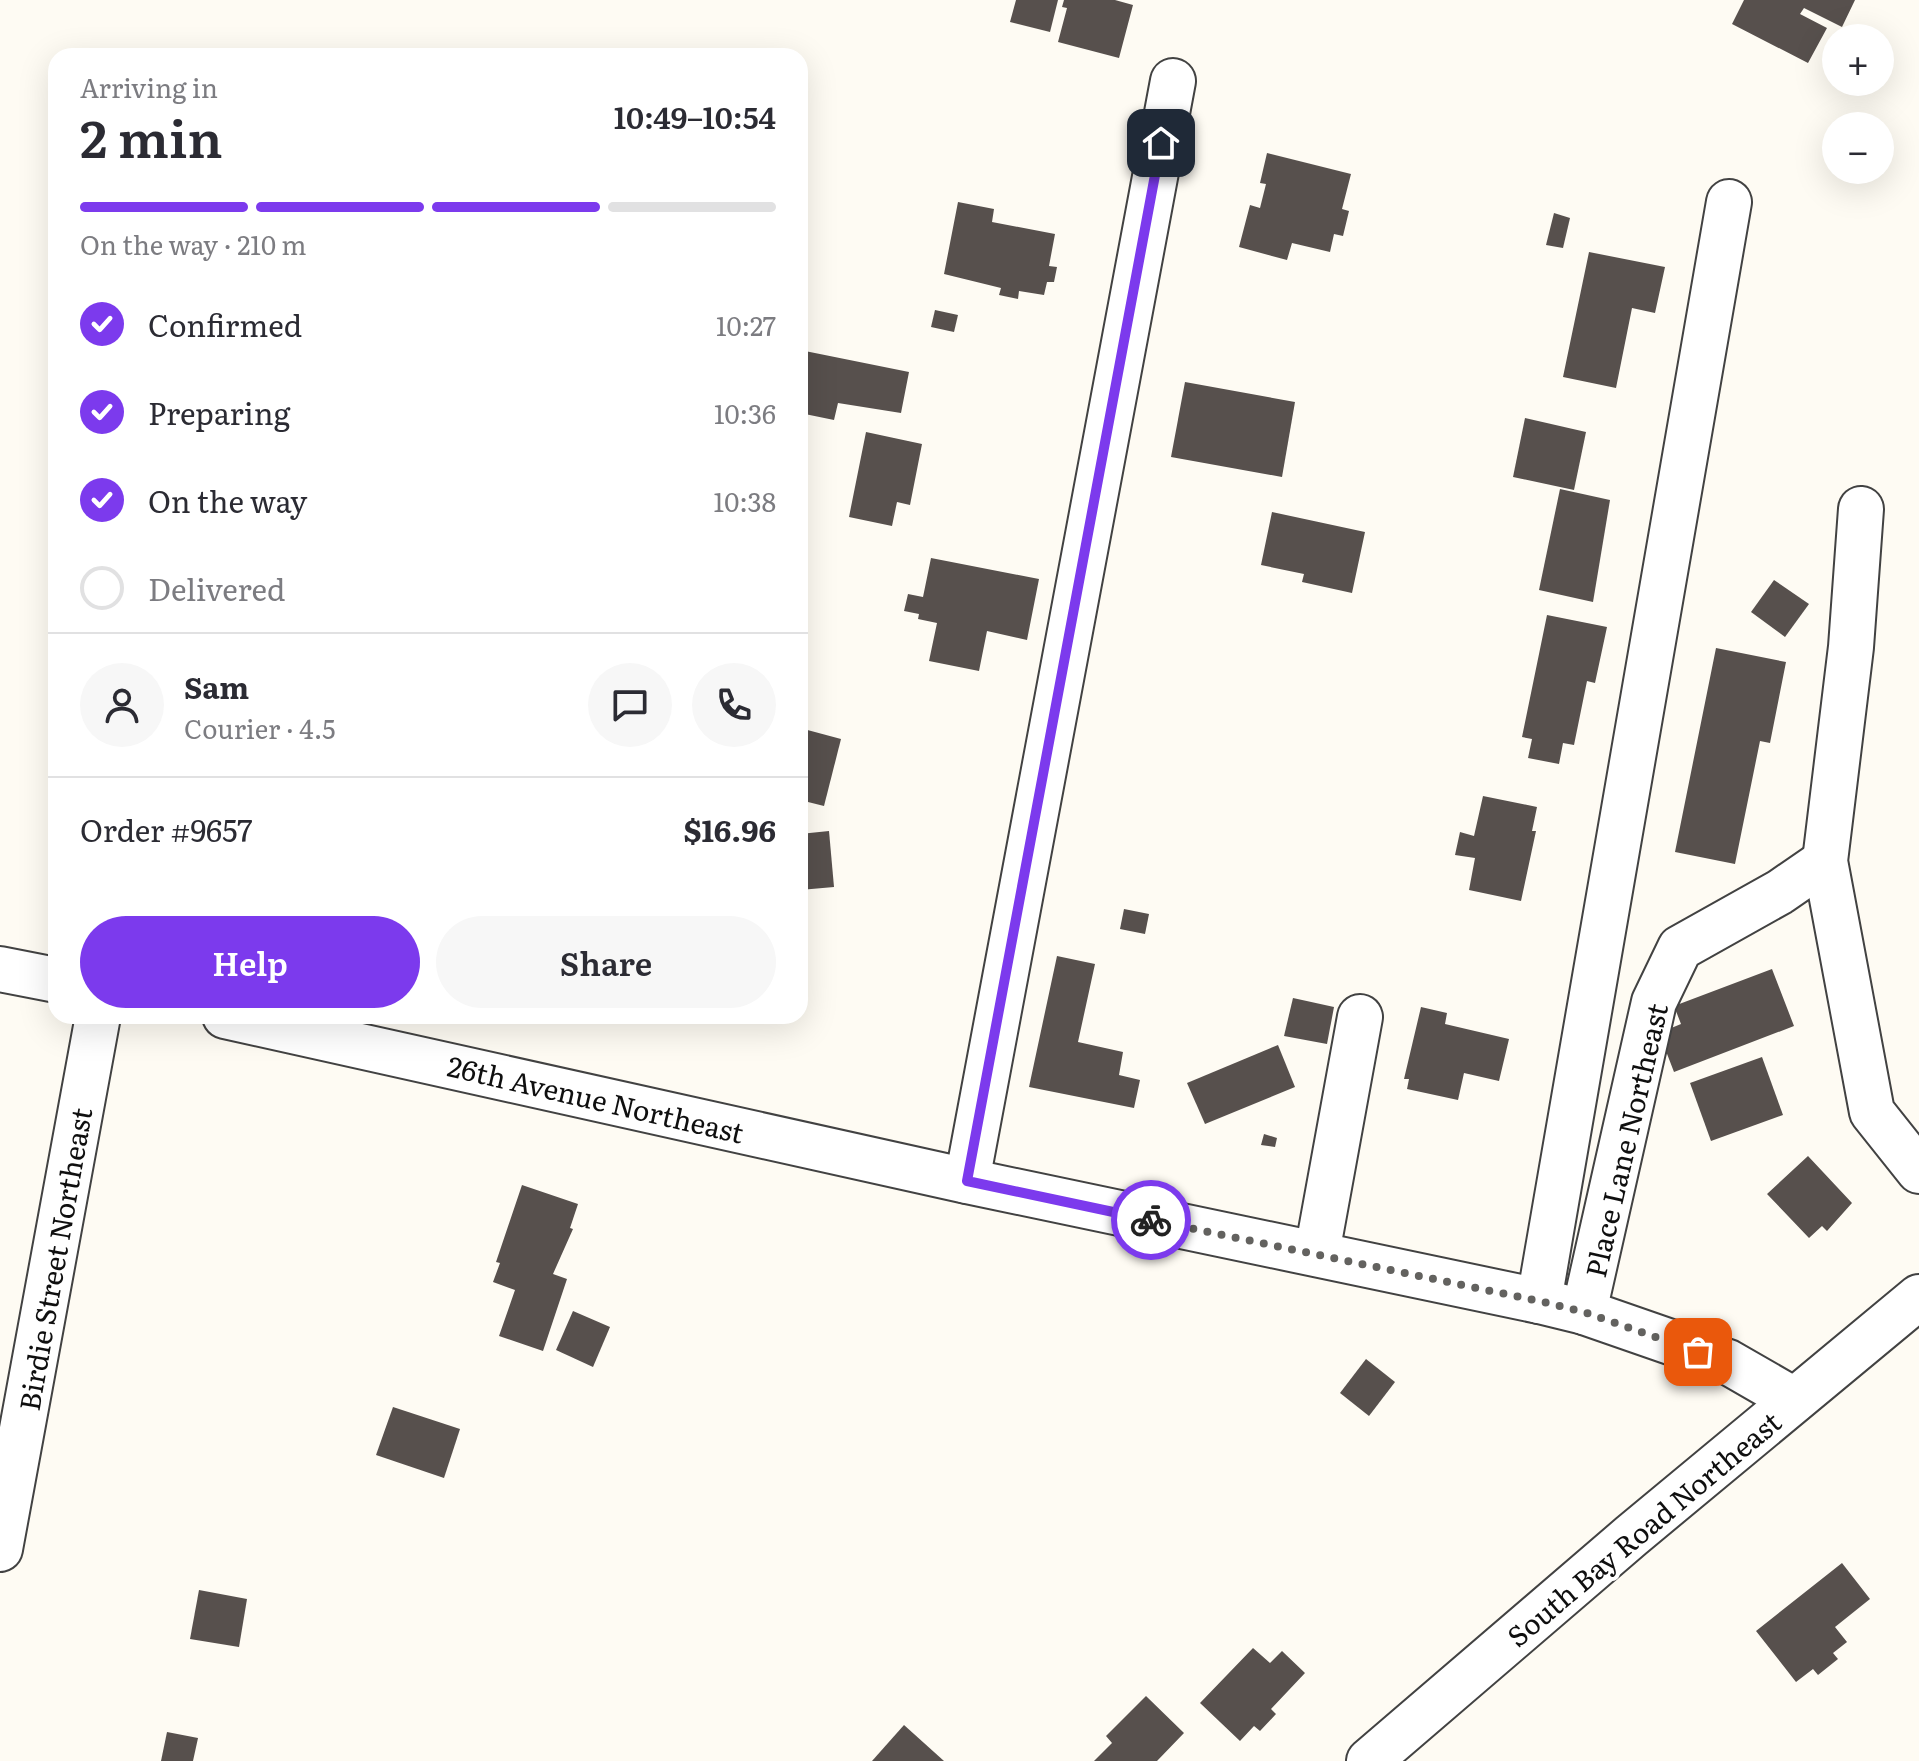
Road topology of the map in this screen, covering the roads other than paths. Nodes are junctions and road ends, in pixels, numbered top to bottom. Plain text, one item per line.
1 (1173, 81) dead end
2 (1729, 202) dead end
3 (1861, 509) dead end
4 (1825, 861) junction
5 (0, 969) edge
6 (48, 978) edge
7 (1360, 1017) dead end
8 (97, 1024) edge
9 (261, 1024) edge
10 (1919, 1171) edge
11 (967, 1181) junction
12 (1317, 1253) junction
13 (1919, 1297) edge
14 (1539, 1301) junction
15 (1584, 1312) junction
16 (1794, 1400) junction
17 (0, 1549) edge
18 (1369, 1761) edge

1 - 11 street
2 - 14 street
3 - 4 street
4 - 10 street
4 - 15 street, Place Lane Northeast
5 - 6 street
7 - 12 street
8 - 17 street, Birdie Street Northeast
9 - 11 street, 26th Avenue Northeast
11 - 12 street, 26th Avenue Northeast
12 - 14 street, 26th Avenue Northeast
13 - 16 street, South Bay Road Northeast
14 - 15 street, 26th Avenue Northeast
15 - 16 street
16 - 18 street, South Bay Road Northeast

